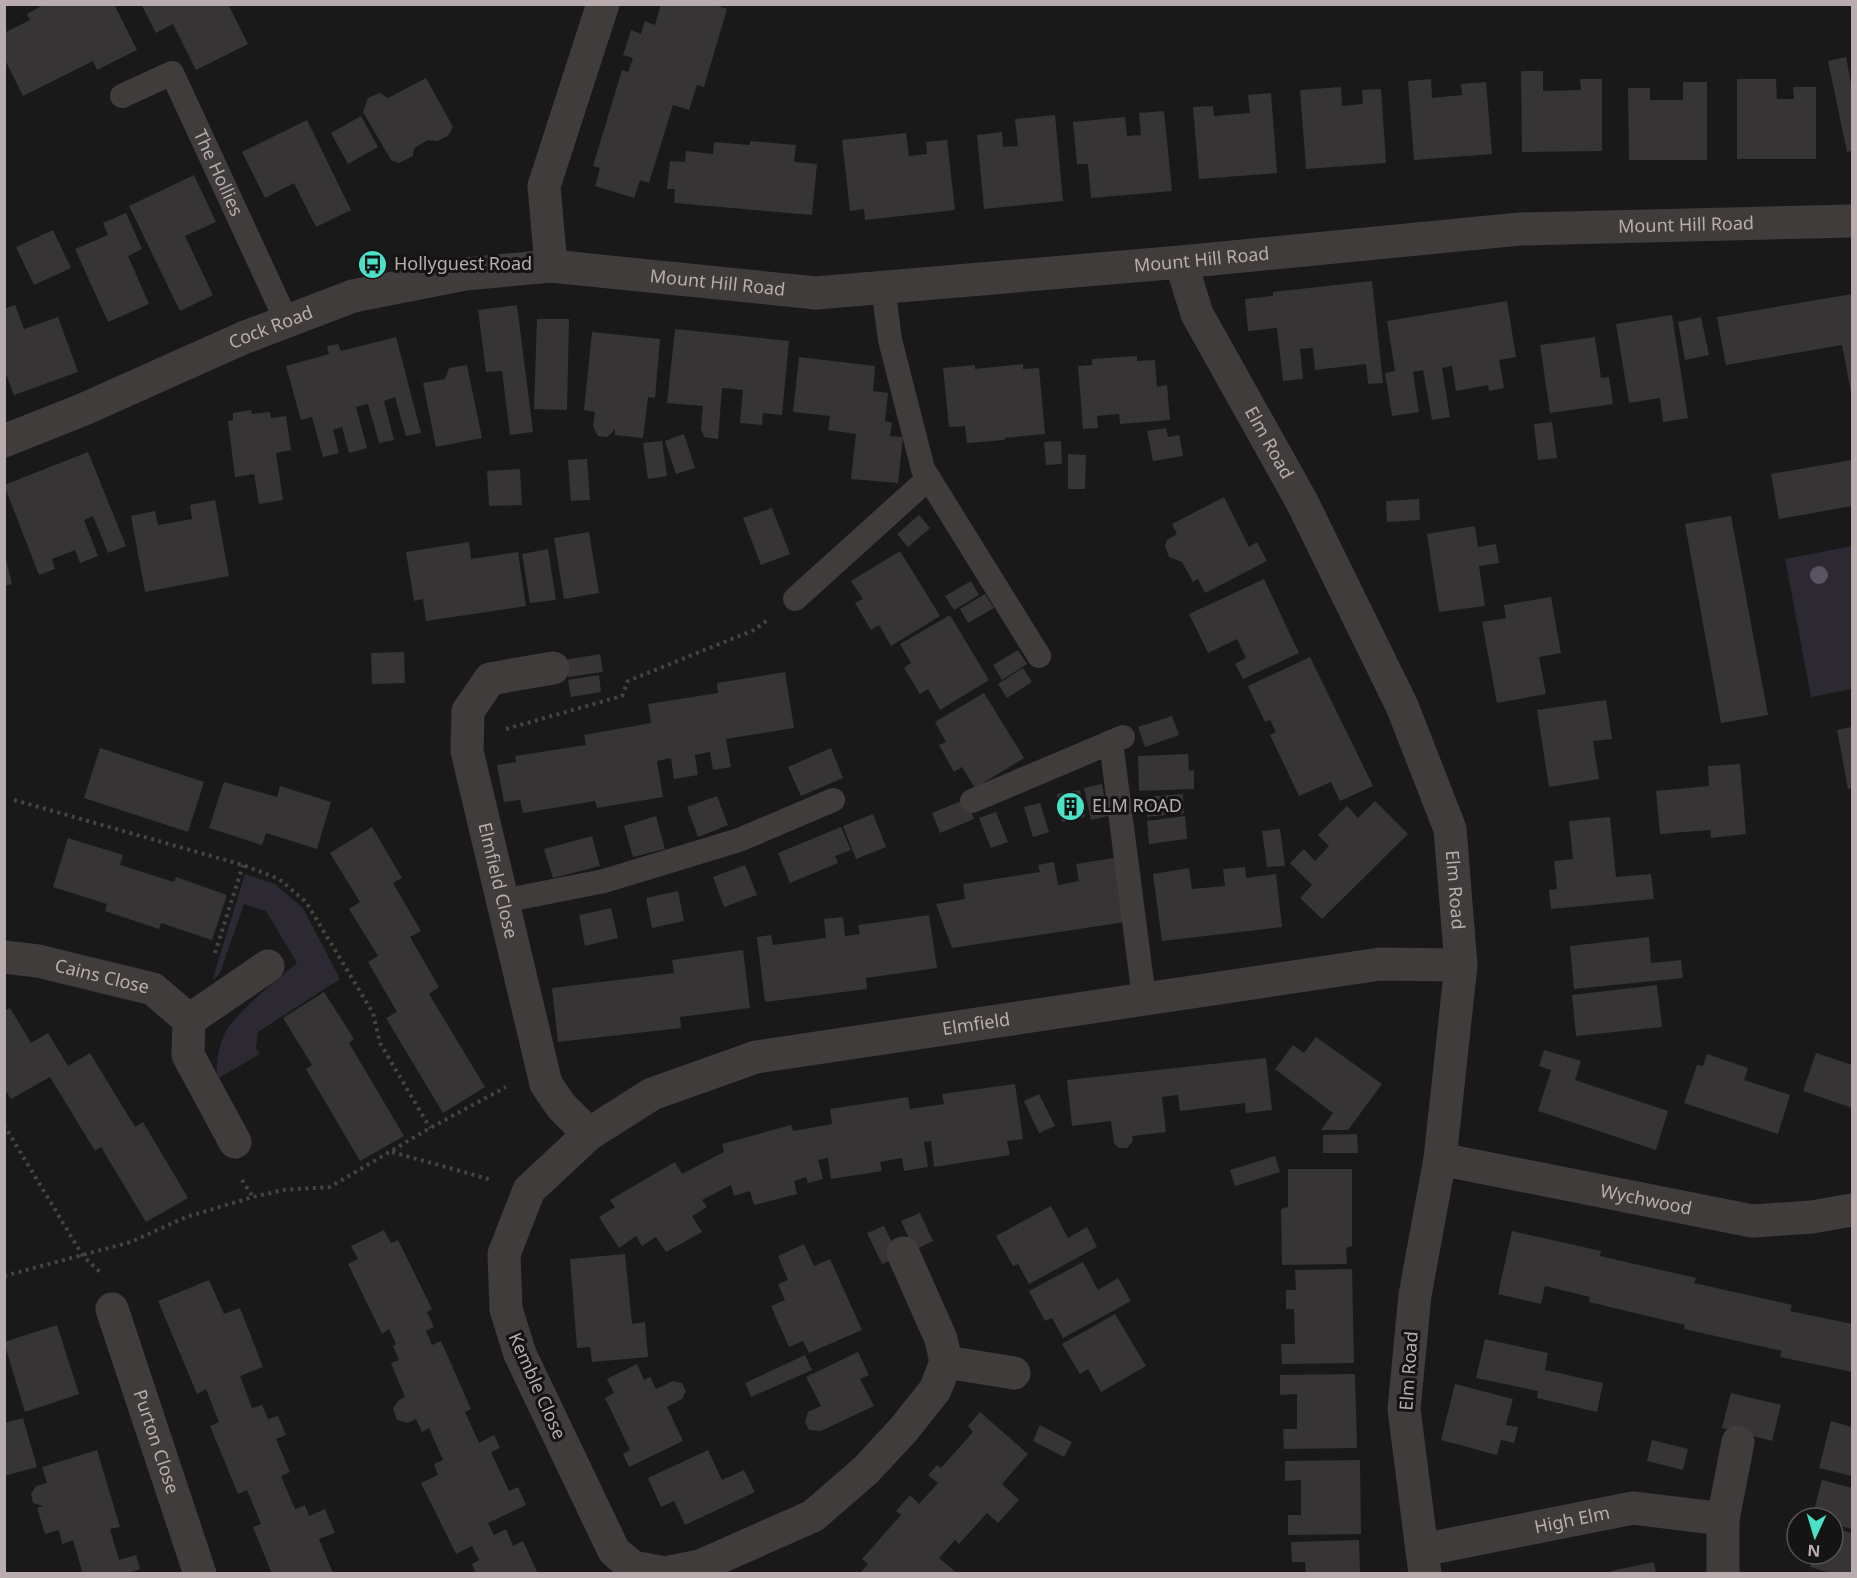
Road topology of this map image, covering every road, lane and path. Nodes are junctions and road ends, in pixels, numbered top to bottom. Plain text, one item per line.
1 (603, 4) edge
2 (122, 96) dead end
3 (1852, 221) edge
4 (1181, 261) junction
5 (551, 266) junction
6 (883, 287) junction
7 (287, 322) junction
8 (4, 441) edge
9 (929, 478) junction
10 (795, 599) joint
11 (1039, 656) dead end
12 (553, 668) dead end
13 (468, 739) junction
14 (15, 800) dead end
15 (834, 800) dead end
16 (972, 801) dead end
17 (243, 865) junction
18 (503, 901) junction
19 (214, 956) dead end
20 (4, 957) edge
21 (1461, 964) junction
22 (268, 966) dead end
23 (1144, 998) junction
24 (189, 1020) junction
25 (546, 1084) junction
26 (4, 1125) edge
27 (430, 1128) junction
28 (589, 1134) junction
29 (235, 1142) dead end
30 (392, 1152) junction
31 (1440, 1159) junction
32 (529, 1190) junction
33 (1852, 1210) edge
34 (903, 1253) dead end
35 (83, 1256) junction
36 (4, 1276) edge
37 (115, 1319) joint
38 (946, 1362) junction
39 (1014, 1373) dead end
40 (1738, 1442) dead end
41 (1723, 1519) junction
42 (1423, 1562) edge
43 (631, 1570) edge
44 (200, 1574) edge
45 (1723, 1574) edge

1 - 5 street
2 - 7 lane, The Hollies
3 - 4 street, Mount Hill Road
4 - 6 street, Mount Hill Road
4 - 21 street, Elm Road
5 - 6 street, Mount Hill Road
5 - 7 street, Cock Road
6 - 9 lane
7 - 8 street, Cock Road
9 - 10 lane
9 - 11 lane
10 - 13 path
12 - 13 street, Elmfield Close
13 - 18 street, Elmfield Close
14 - 17 path
15 - 18 lane
16 - 23 lane
17 - 19 path
17 - 27 path
18 - 25 street, Elmfield Close
20 - 24 street, Cains Close
21 - 23 street, Elmfield
21 - 31 street, Elm Road
22 - 24 street
23 - 28 street, Elmfield
24 - 29 street
25 - 27 path
25 - 28 street, Elmfield Close
26 - 35 path
27 - 30 path
28 - 32 street, Elmfield
30 - 32 path
30 - 35 path
31 - 33 street, Wychwood
31 - 42 street, Elm Road
32 - 43 street, Kemble Close
34 - 38 street
35 - 36 path
35 - 37 path
37 - 44 street, Purton Close
38 - 39 street
38 - 43 street, Kemble Close
40 - 41 street
41 - 42 street, High Elm
41 - 45 street

